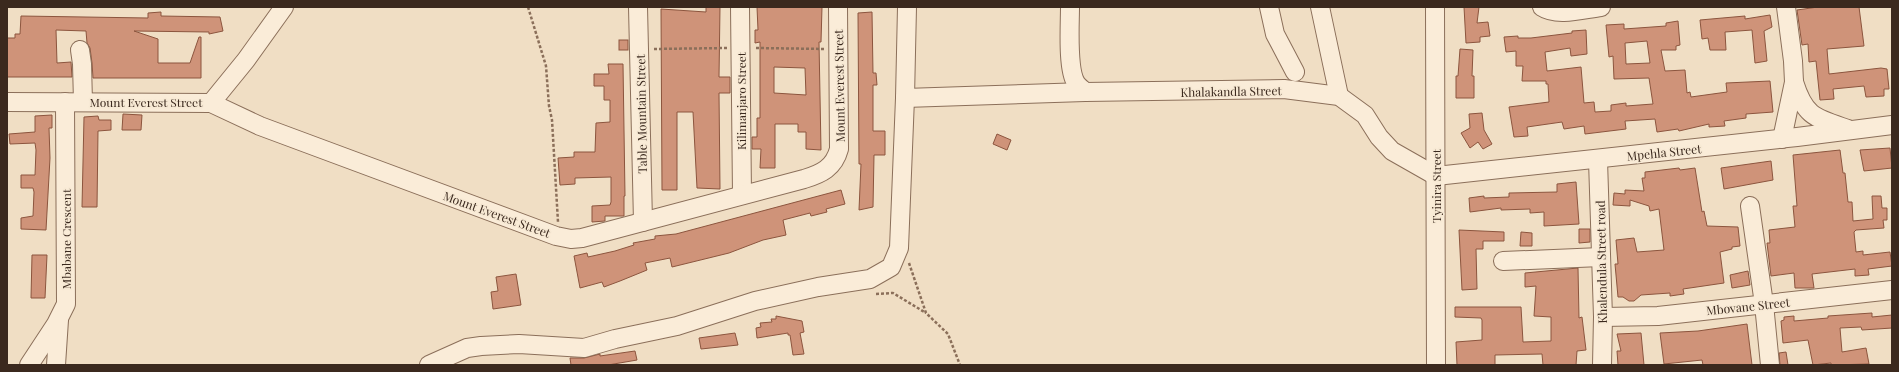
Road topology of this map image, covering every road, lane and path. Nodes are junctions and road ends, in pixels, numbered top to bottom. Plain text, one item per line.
1 (284, 7) edge
2 (528, 7) edge
3 (638, 7) edge
4 (740, 7) edge
5 (838, 7) edge
6 (907, 7) edge
7 (1070, 7) edge
8 (1270, 7) edge
9 (1320, 7) edge
10 (1435, 7) edge
11 (1542, 7) edge
12 (1602, 7) edge
13 (1786, 7) edge
14 (80, 50) dead end
15 (1295, 72) dead end
16 (1794, 82) junction
17 (1085, 92) junction
18 (1339, 96) junction
19 (905, 98) junction
20 (7, 102) edge
21 (74, 102) junction
22 (211, 103) junction
23 (1892, 125) edge
24 (1850, 130) junction
25 (1782, 139) junction
26 (1598, 160) junction
27 (1436, 176) junction
28 (742, 195) junction
29 (1750, 206) dead end
30 (643, 222) junction
31 (559, 236) junction
32 (899, 248) junction
33 (1601, 258) junction
34 (1503, 261) dead end
35 (857, 280) junction
36 (1892, 290) edge
37 (1764, 304) junction
38 (926, 313) junction
39 (59, 317) junction
40 (1603, 317) junction
41 (28, 365) edge
42 (56, 365) edge
43 (429, 365) edge
44 (960, 365) edge
45 (1436, 365) edge
46 (1602, 365) edge
47 (1770, 365) edge

1 - 22 street
2 - 31 path
3 - 30 street, Table Mountain Street
4 - 28 street, Kilimanjaro Street
5 - 28 street, Mount Everest Street
6 - 19 street
7 - 17 street
8 - 15 street
9 - 18 street
10 - 27 street, Tyinira Street
11 - 12 street
13 - 16 street
14 - 21 street, Mbabane Crescent
16 - 24 street
16 - 25 street
17 - 18 street, Khalakandla Street
17 - 19 street, Khalakandla Street
18 - 27 street, Khalakandla Street
19 - 32 street
20 - 21 street, Mount Everest Street
21 - 22 street, Mount Everest Street
21 - 39 street, Mbabane Crescent
22 - 31 street, Mount Everest Street
23 - 24 street, Mpehla Street
24 - 25 street, Mpehla Street
25 - 26 street, Mpehla Street
26 - 27 street, Mpehla Street
26 - 33 street, Khalendula Street road
27 - 45 street, Tyinira Street
28 - 30 street, Mount Everest Street
29 - 37 street
30 - 31 street, Mount Everest Street
32 - 35 street
32 - 38 path
33 - 34 street
33 - 40 street, Khalendula Street road
35 - 38 path
35 - 43 street
36 - 37 street, Mbovane Street
37 - 40 street, Mbovane Street
37 - 47 street
38 - 44 path
39 - 41 street, Mbabane Crescent
39 - 42 street
40 - 46 street, Khalendula Street road

